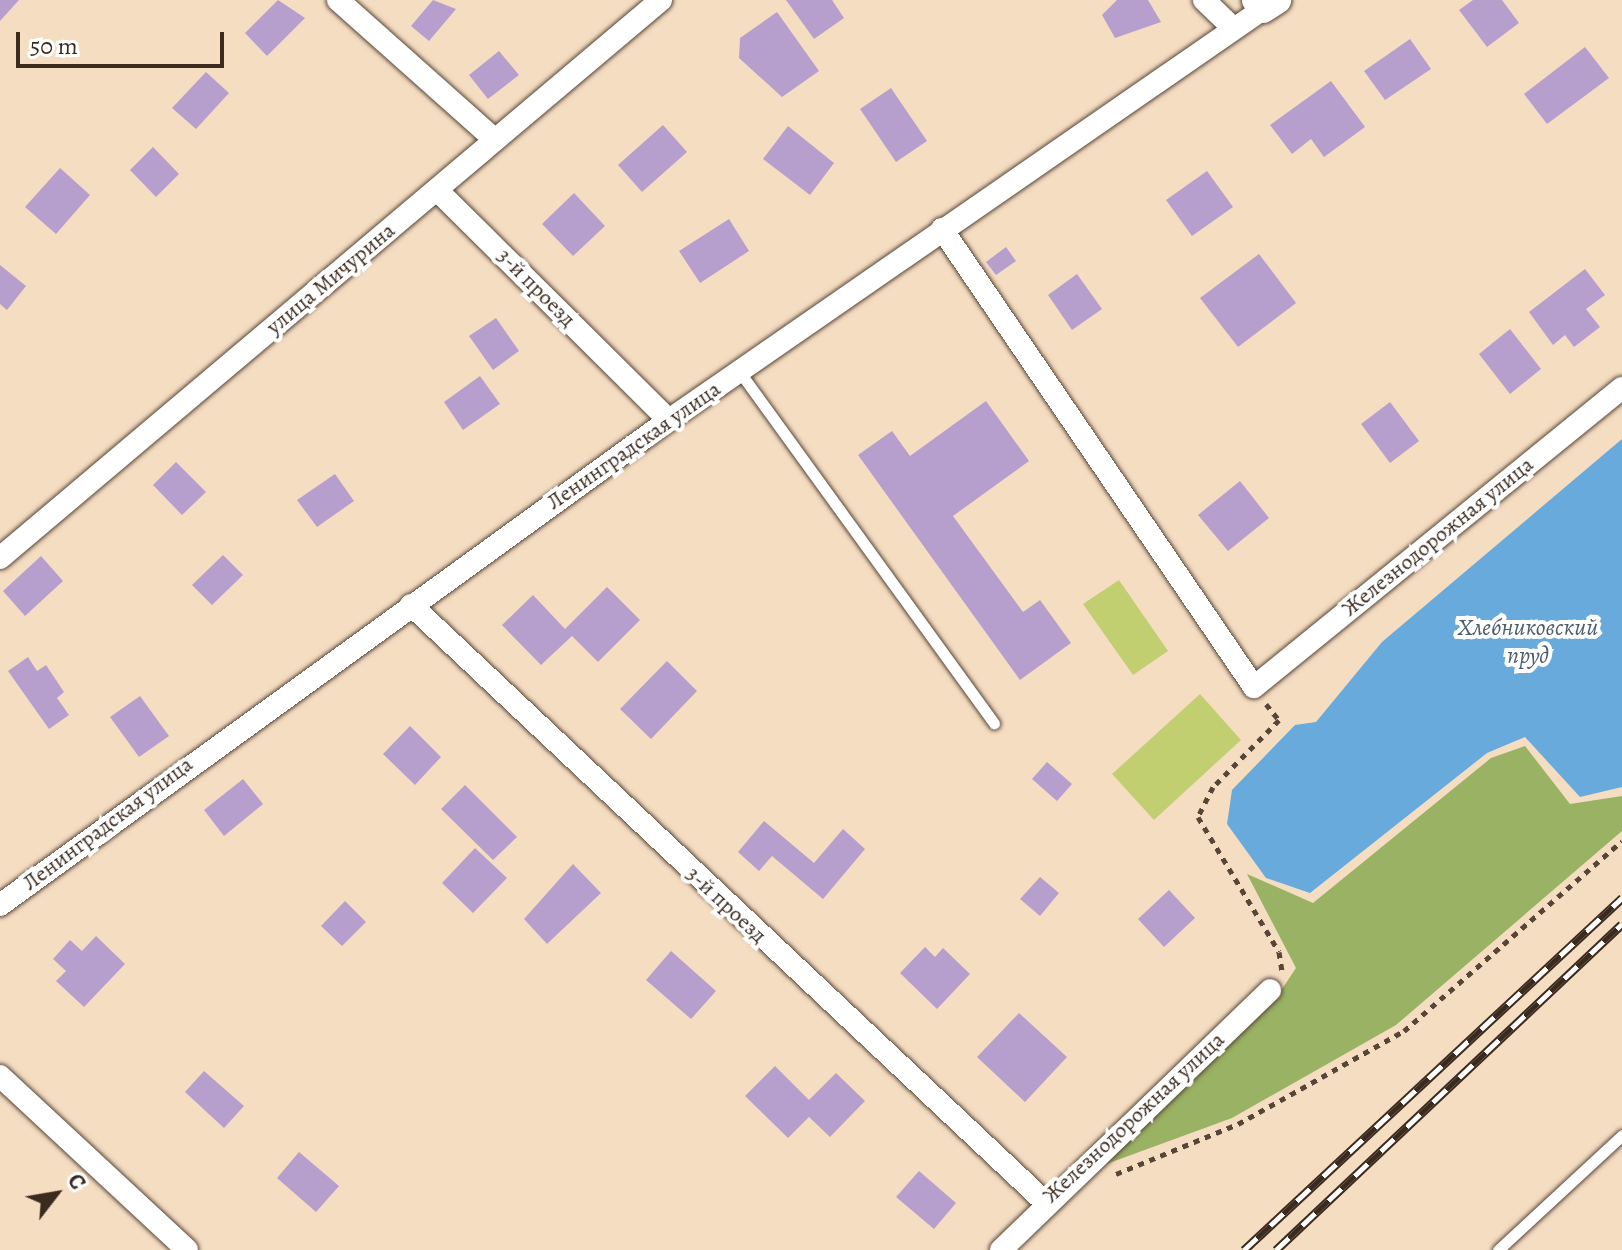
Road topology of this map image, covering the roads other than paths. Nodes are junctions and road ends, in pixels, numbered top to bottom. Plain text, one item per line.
1 (338, 0) edge
2 (661, 0) edge
3 (1204, 0) edge
4 (1265, 3) edge
5 (1233, 28) junction
6 (495, 140) junction
7 (437, 190) junction
8 (942, 229) junction
9 (739, 371) junction
10 (1622, 388) edge
11 (669, 420) junction
12 (0, 558) edge
13 (411, 605) junction
14 (994, 723) dead end
15 (0, 905) edge
16 (1270, 990) road end
17 (0, 1076) edge
18 (1622, 1135) edge
19 (1045, 1202) junction
20 (187, 1250) edge
21 (1001, 1250) edge
22 (1498, 1250) edge

1 - 6 street
2 - 6 street, улица Мичурина
3 - 5 street
4 - 5 street, Ленинградская улица
5 - 8 street, Ленинградская улица
6 - 7 street, улица Мичурина
7 - 11 street, 3-й проезд
7 - 12 street, улица Мичурина
8 - 9 street, Ленинградская улица
8 - 10 street, Железнодорожная улица
9 - 11 street, Ленинградская улица
9 - 14 lane
11 - 13 street, Ленинградская улица
13 - 15 street, Ленинградская улица
13 - 19 street, 3-й проезд
16 - 19 street, Железнодорожная улица
17 - 20 street
18 - 22 lane
19 - 21 street, Железнодорожная улица

